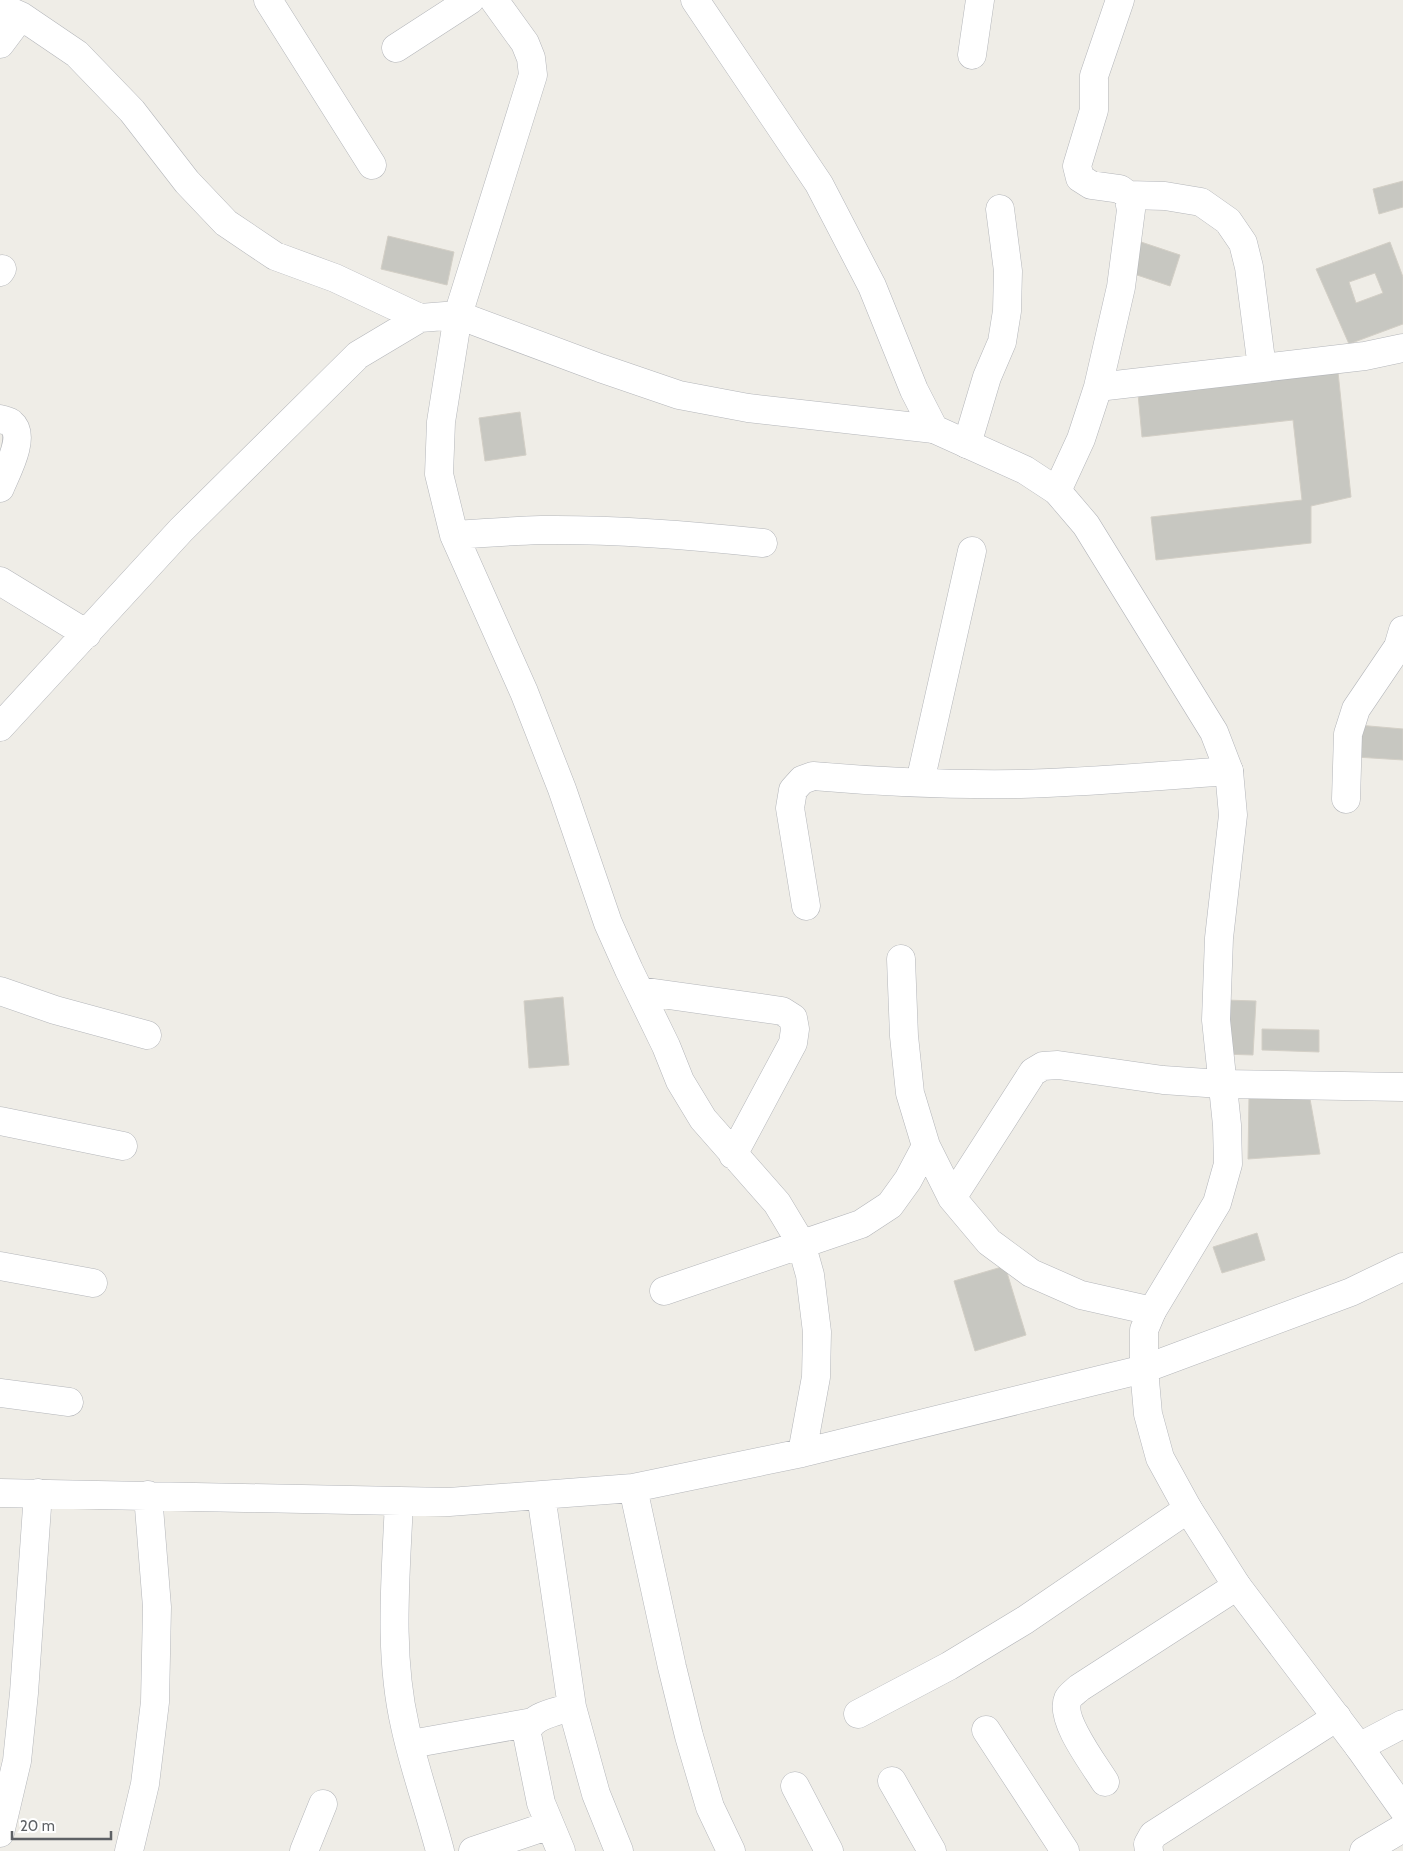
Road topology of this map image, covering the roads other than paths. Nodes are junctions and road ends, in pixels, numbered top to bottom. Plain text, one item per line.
1 (268, 0) edge
2 (470, 0) edge
3 (494, 0) edge
4 (695, 0) edge
5 (980, 0) edge
6 (1120, 0) edge
7 (10, 11) edge
8 (0, 44) edge
9 (396, 48) dead end
10 (972, 55) dead end
11 (372, 165) dead end
12 (1128, 195) junction
13 (1000, 208) dead end
14 (458, 315) junction
15 (420, 318) junction
16 (1403, 348) edge
17 (1262, 368) junction
18 (1098, 387) junction
19 (0, 419) edge
20 (934, 429) junction
21 (967, 444) junction
22 (0, 488) edge
23 (1057, 491) junction
24 (454, 535) junction
25 (762, 543) dead end
26 (972, 551) dead end
27 (0, 581) edge
28 (1403, 630) edge
29 (87, 634) junction
30 (0, 727) edge
31 (1229, 771) junction
32 (920, 782) junction
33 (1346, 799) dead end
34 (806, 906) dead end
35 (901, 959) dead end
36 (640, 991) junction
37 (0, 992) edge
38 (147, 1035) dead end
39 (1221, 1084) junction
40 (1403, 1088) edge
41 (0, 1121) edge
42 (123, 1146) dead end
43 (926, 1146) junction
44 (734, 1155) junction
45 (952, 1198) junction
46 (801, 1243) junction
47 (0, 1266) edge
48 (1403, 1267) edge
49 (93, 1283) dead end
50 (664, 1291) dead end
51 (1146, 1340) junction
52 (0, 1393) edge
53 (69, 1402) dead end
54 (802, 1452) junction
55 (633, 1488) junction
56 (0, 1493) edge
57 (38, 1493) junction
58 (148, 1495) junction
59 (541, 1495) junction
60 (399, 1501) junction
61 (1188, 1509) junction
62 (1237, 1586) junction
63 (572, 1707) junction
64 (858, 1714) dead end
65 (1337, 1717) junction
66 (533, 1722) junction
67 (1403, 1724) edge
68 (986, 1730) dead end
69 (410, 1744) junction
70 (1360, 1747) junction
71 (892, 1781) dead end
72 (1105, 1782) dead end
73 (795, 1786) dead end
74 (323, 1804) dead end
75 (1403, 1809) edge
76 (550, 1825) junction
77 (1403, 1828) edge
78 (0, 1833) edge
79 (129, 1851) edge
80 (304, 1851) edge
81 (440, 1851) edge
82 (473, 1851) edge
83 (560, 1851) edge
84 (619, 1851) edge
85 (731, 1851) edge
86 (829, 1851) edge
87 (932, 1851) edge
88 (1065, 1851) edge
89 (1149, 1851) edge
90 (1364, 1851) edge

1 - 11 street
2 - 9 street
3 - 14 street
4 - 20 street
5 - 10 street
6 - 12 street
7 - 8 street
7 - 15 street
12 - 17 street
12 - 18 street
13 - 21 street
14 - 15 street
14 - 20 street
14 - 24 street
15 - 29 street
16 - 17 street
17 - 18 street
18 - 23 street
19 - 22 street
20 - 21 street
21 - 23 street
23 - 31 street
24 - 25 street
24 - 36 street
26 - 32 street
27 - 29 street
28 - 33 street
29 - 30 street
31 - 32 street
31 - 39 street
32 - 34 street
35 - 43 street
36 - 44 street
36 - 44 street
37 - 38 street
39 - 40 street
39 - 45 street
39 - 51 street
41 - 42 street
43 - 45 street
43 - 46 street
44 - 46 street
45 - 51 street
46 - 50 street
46 - 54 street
47 - 49 street
48 - 51 street
51 - 54 street
51 - 61 street
52 - 53 street
54 - 55 street
55 - 59 street
55 - 85 street
56 - 57 street
57 - 58 street
57 - 78 street
58 - 60 street
58 - 79 street
59 - 60 street
59 - 63 street
60 - 69 street
61 - 62 street
61 - 64 street
62 - 65 street
62 - 72 street
63 - 66 street
63 - 84 street
65 - 70 street
65 - 89 street
66 - 69 street
66 - 76 street
67 - 70 street
68 - 88 street
69 - 81 street
70 - 75 street
71 - 87 street
73 - 86 street
74 - 80 street
76 - 82 street
76 - 83 street
77 - 90 street

